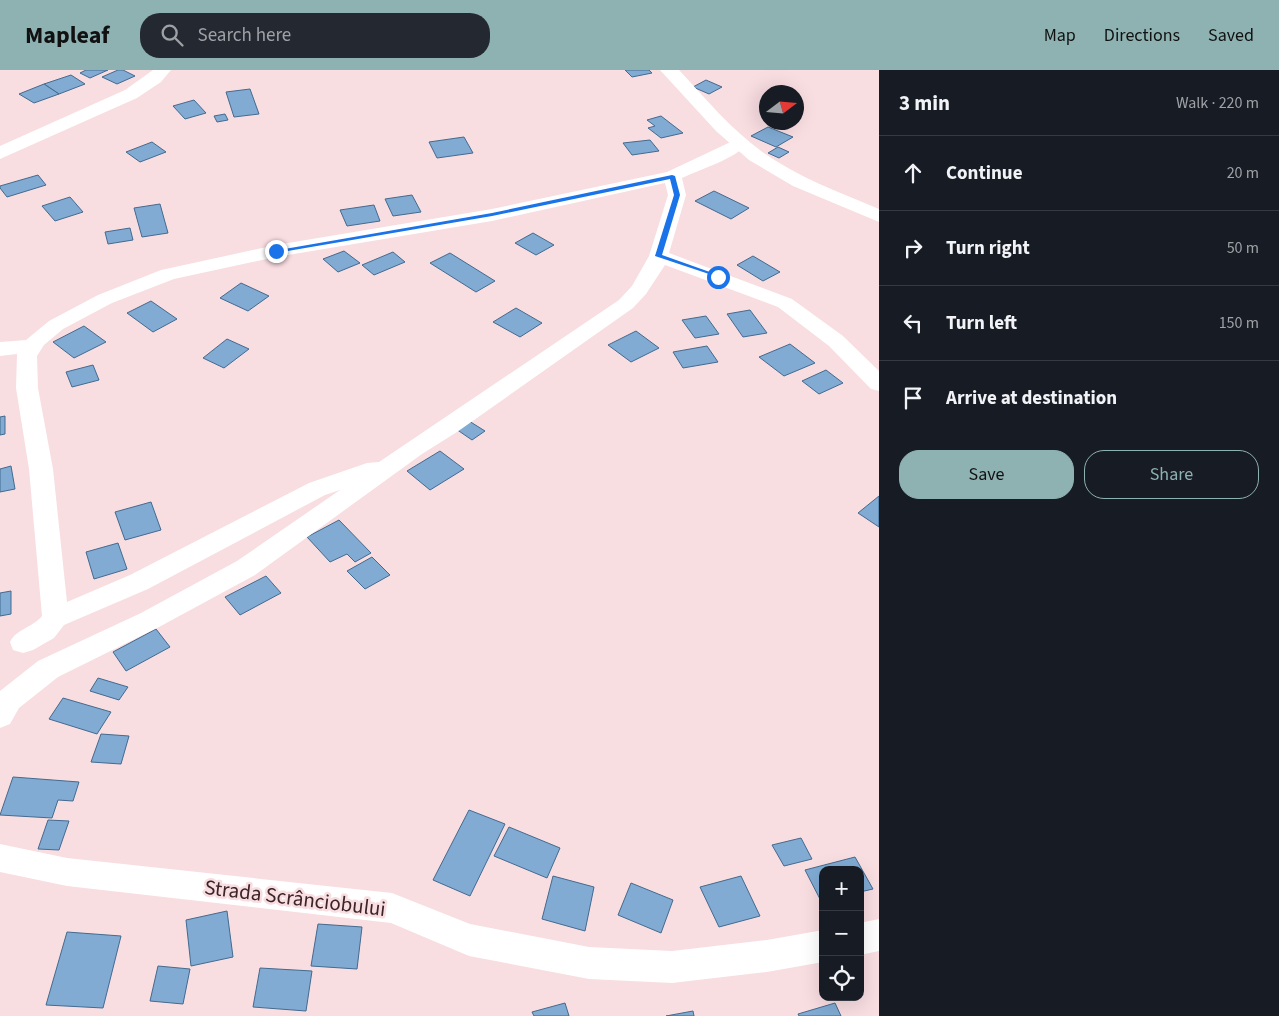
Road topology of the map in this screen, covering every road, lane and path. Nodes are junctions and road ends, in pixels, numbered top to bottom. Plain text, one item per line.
1 (162, 70) edge
2 (669, 70) edge
3 (739, 143) junction
4 (0, 153) edge
5 (672, 176) junction
6 (879, 216) edge
7 (659, 256) junction
8 (34, 346) junction
9 (0, 349) edge
10 (879, 384) edge
11 (393, 463) junction
12 (55, 618) junction
13 (23, 642) dead end
14 (0, 716) edge
15 (0, 858) edge
16 (879, 935) edge
17 (864, 938) edge
18 (819, 947) edge

1 - 4 street
2 - 3 street
3 - 5 street
3 - 6 street
5 - 7 street
5 - 8 street
7 - 10 street
7 - 11 street
8 - 9 street
8 - 12 street
11 - 12 street
11 - 14 street
12 - 13 street
15 - 18 street, Strada Scrânciobului
16 - 17 street

